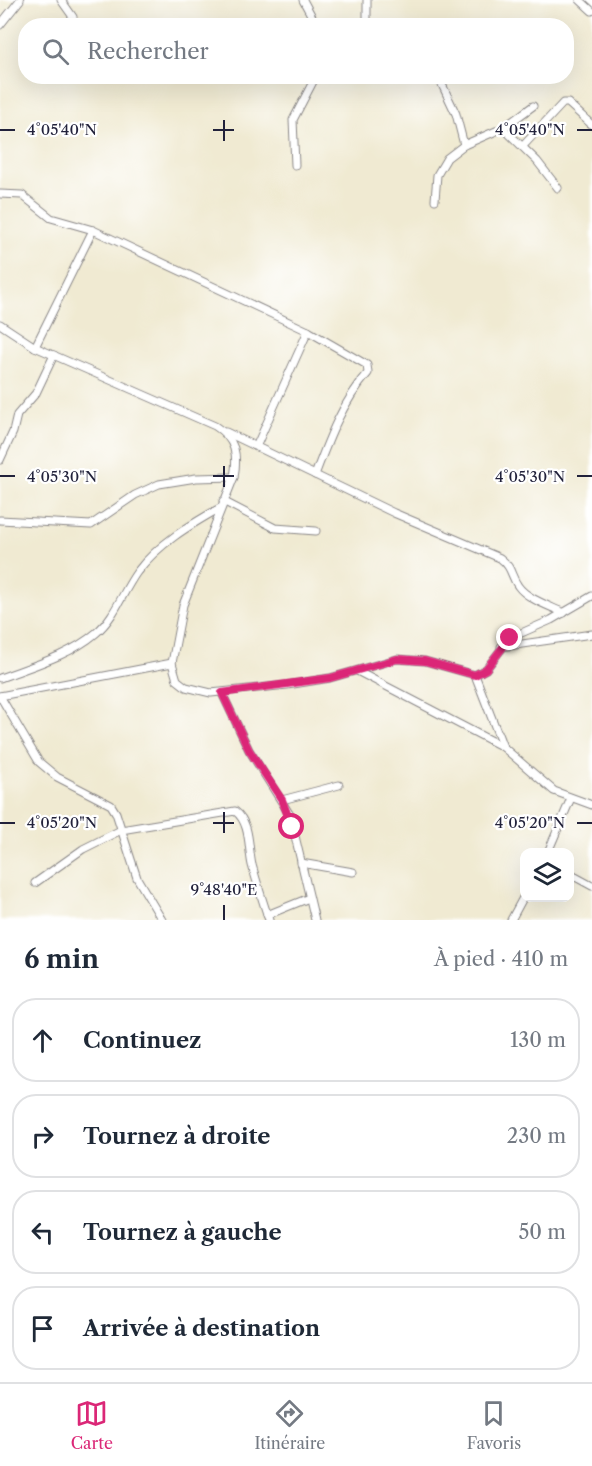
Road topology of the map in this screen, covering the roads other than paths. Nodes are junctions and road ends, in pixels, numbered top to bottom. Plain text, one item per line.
1 (20, 0) edge
2 (61, 0) edge
3 (303, 0) edge
4 (366, 0) edge
5 (580, 0) edge
6 (592, 11) edge
7 (73, 17) dead end
8 (313, 18) edge
9 (367, 18) edge
10 (0, 26) edge
11 (311, 84) edge
12 (442, 84) edge
13 (533, 106) dead end
14 (592, 125) edge
15 (503, 128) junction
16 (464, 145) junction
17 (523, 146) junction
18 (295, 165) dead end
19 (558, 188) dead end
20 (0, 194) edge
21 (435, 200) dead end
22 (93, 230) junction
23 (0, 324) edge
24 (308, 331) junction
25 (35, 347) junction
26 (54, 355) junction
27 (223, 431) junction
28 (256, 447) junction
29 (0, 460) edge
30 (315, 475) junction
31 (234, 477) junction
32 (222, 504) junction
33 (0, 520) edge
34 (316, 531) dead end
35 (592, 596) edge
36 (564, 613) junction
37 (592, 634) edge
38 (501, 647) junction
39 (172, 663) junction
40 (357, 671) junction
41 (475, 675) junction
42 (0, 678) edge
43 (222, 693) junction
44 (0, 696) edge
45 (502, 747) junction
46 (339, 785) dead end
47 (571, 798) junction
48 (282, 800) junction
49 (592, 805) edge
50 (121, 830) junction
51 (550, 848) edge
52 (301, 863) junction
53 (353, 872) dead end
54 (574, 876) edge
55 (35, 883) dead end
56 (592, 886) edge
57 (309, 898) junction
58 (522, 902) edge
59 (268, 917) edge
60 (162, 920) edge
61 (315, 920) edge
62 (511, 920) edge

1 - 10 street
2 - 7 street
3 - 8 street
4 - 9 street
5 - 6 street
11 - 18 street
12 - 16 street
13 - 15 street
14 - 17 street
15 - 16 street
15 - 17 street
16 - 21 street
17 - 19 street
20 - 22 street
22 - 24 street
22 - 25 street
23 - 25 street
24 - 28 street
24 - 30 street
25 - 26 street
26 - 27 street
26 - 29 street
27 - 28 street
27 - 31 street
28 - 30 street
30 - 36 street
31 - 32 street
31 - 33 street
32 - 34 street
32 - 39 street
32 - 42 street
35 - 36 street
36 - 38 street
37 - 38 street
38 - 41 street
39 - 43 street
39 - 44 street
40 - 41 street
40 - 43 street
40 - 45 street
41 - 45 street
43 - 48 street
44 - 50 street
45 - 47 street
46 - 48 street
47 - 49 street
47 - 51 street
48 - 52 street
50 - 55 street
50 - 59 street
50 - 60 street
52 - 53 street
52 - 57 street
54 - 56 street
57 - 59 street
57 - 61 street
58 - 62 street

